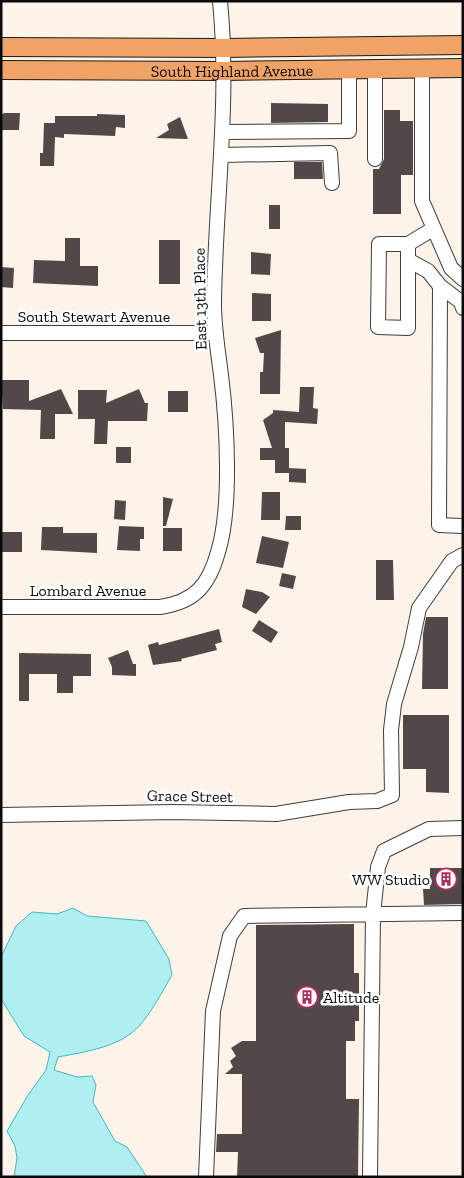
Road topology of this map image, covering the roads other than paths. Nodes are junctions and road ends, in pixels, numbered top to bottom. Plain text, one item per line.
1 (220, 1) edge
2 (463, 45) edge
3 (1, 47) edge
4 (223, 48) junction
5 (422, 68) junction
6 (463, 68) edge
7 (349, 69) junction
8 (375, 69) junction
9 (1, 70) edge
10 (224, 71) junction
11 (222, 132) junction
12 (222, 155) junction
13 (375, 158) dead end
14 (332, 183) dead end
15 (433, 229) junction
16 (408, 244) junction
17 (408, 260) junction
18 (463, 279) edge
19 (440, 286) junction
20 (463, 308) edge
21 (1, 333) edge
22 (216, 333) junction
23 (463, 526) edge
24 (463, 555) edge
25 (174, 605) joint
26 (1, 607) edge
27 (1, 815) edge
28 (463, 828) edge
29 (463, 913) edge
30 (373, 914) junction
31 (206, 1177) edge
32 (370, 1177) edge

1 - 4 street, East 13th Place
2 - 4 main road, South Highland Avenue
3 - 4 main road, South Highland Avenue
4 - 10 street, East 13th Place
5 - 6 main road, South Highland Avenue
5 - 8 main road, South Highland Avenue
5 - 15 street
7 - 8 main road, South Highland Avenue
7 - 10 main road, South Highland Avenue
7 - 11 street
8 - 13 street
9 - 10 main road, South Highland Avenue
10 - 11 street, East 13th Place
11 - 12 street, East 13th Place
12 - 14 street
12 - 22 street, East 13th Place
15 - 16 street
15 - 18 street
16 - 17 street
16 - 17 street
17 - 19 street
19 - 20 street
19 - 23 street
21 - 22 street, South Stewart Avenue
22 - 25 street, East 13th Place
24 - 27 street, Grace Street
25 - 26 street, Lombard Avenue
28 - 30 street
29 - 30 street
30 - 31 street
30 - 32 street

